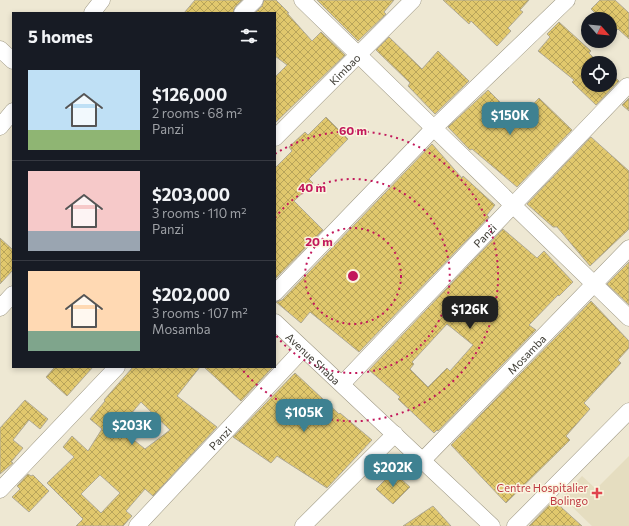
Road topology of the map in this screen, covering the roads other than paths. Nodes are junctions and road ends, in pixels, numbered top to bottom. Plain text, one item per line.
1 (102, 0) edge
2 (255, 0) edge
3 (302, 0) edge
4 (413, 0) edge
5 (567, 0) edge
6 (93, 12) edge
7 (243, 12) edge
8 (0, 49) edge
9 (360, 55) junction
10 (12, 60) edge
11 (627, 86) dead end
12 (12, 112) edge
13 (0, 127) edge
14 (434, 128) junction
15 (276, 137) edge
16 (514, 204) junction
17 (629, 248) edge
18 (594, 285) junction
19 (276, 292) edge
20 (12, 295) edge
21 (0, 308) edge
22 (629, 318) edge
23 (276, 323) edge
24 (303, 349) junction
25 (116, 368) edge
26 (342, 384) junction
27 (629, 411) edge
28 (395, 434) junction
29 (424, 460) junction
30 (0, 490) edge
31 (488, 525) edge
32 (137, 526) edge
33 (304, 526) edge
34 (515, 526) edge

1 - 6 street
2 - 7 street
3 - 9 street
4 - 9 street, Kimbao
5 - 14 street
8 - 10 street
9 - 14 street
9 - 15 street, Kimbao
11 - 16 street, Panzi
12 - 13 street
14 - 16 street
14 - 19 street
16 - 18 street
16 - 26 street, Panzi
17 - 18 street, Mosamba
18 - 22 street
18 - 29 street, Mosamba
20 - 21 street
23 - 24 street, Avenue Shaba
24 - 26 street, Avenue Shaba
24 - 32 street, Panzi
25 - 30 street
26 - 28 street, Avenue Shaba
27 - 34 street
28 - 29 street, Avenue Shaba
28 - 33 street
29 - 31 street, Avenue Shaba

